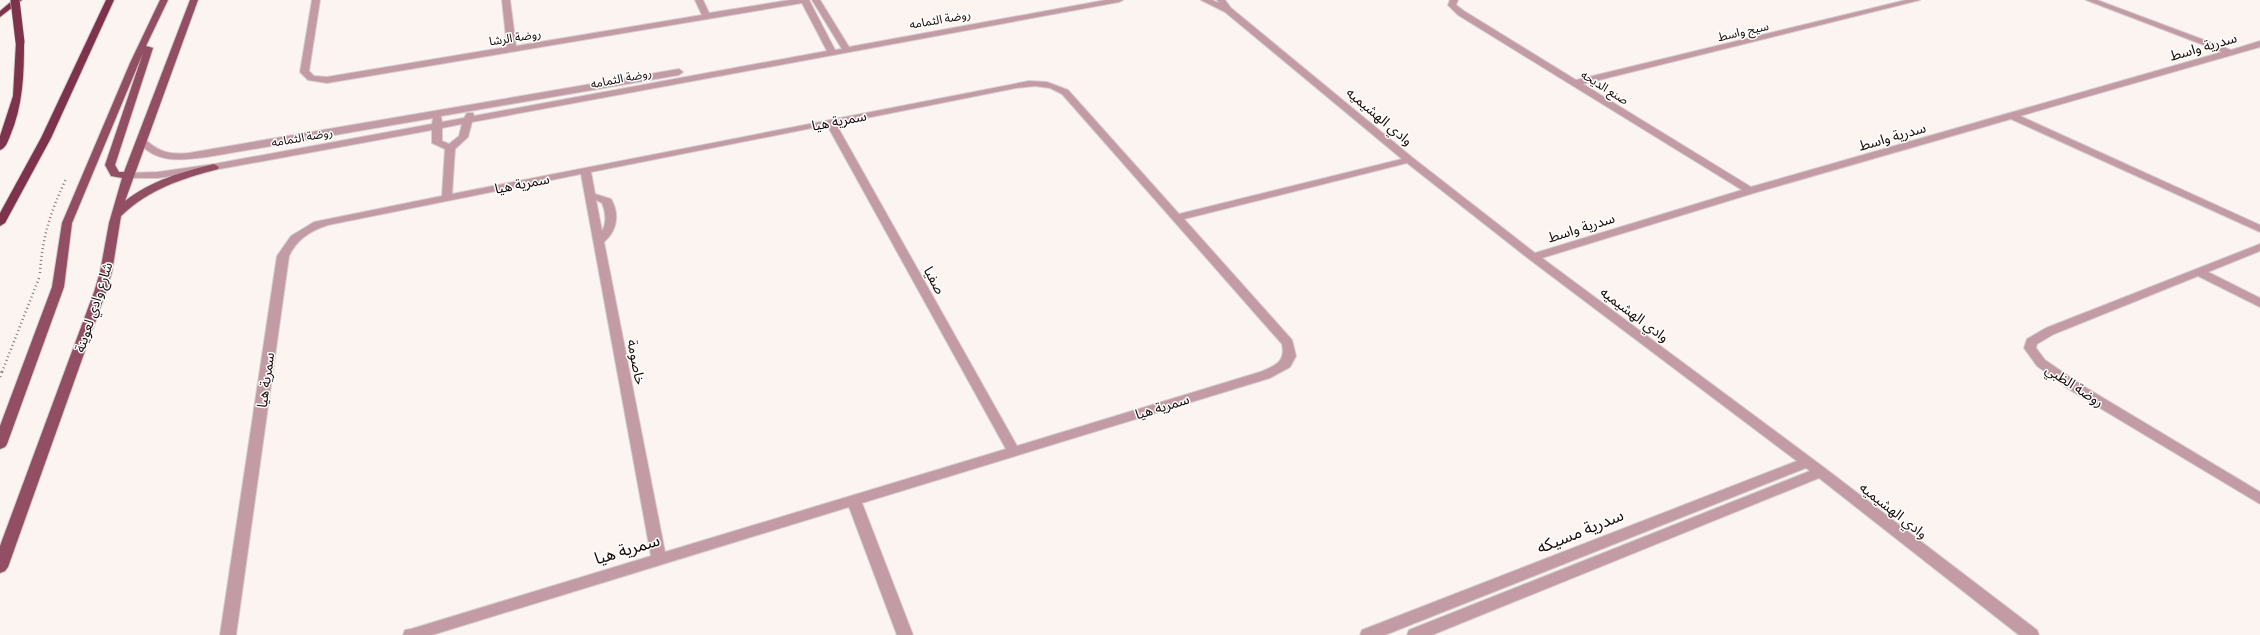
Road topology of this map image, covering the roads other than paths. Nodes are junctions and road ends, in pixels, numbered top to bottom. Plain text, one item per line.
1 (16, 0) edge
2 (110, 0) edge
3 (164, 0) edge
4 (194, 0) edge
5 (316, 0) edge
6 (506, 0) edge
7 (699, 0) edge
8 (805, 0) edge
9 (816, 0) edge
10 (1082, 0) edge
11 (1119, 0) edge
12 (1205, 0) edge
13 (1454, 0) edge
14 (1916, 0) edge
15 (2090, 0) edge
16 (1088, 3) edge
17 (1224, 5) edge
18 (0, 15) edge
19 (707, 17) junction
20 (149, 34) junction
21 (2260, 44) edge
22 (844, 46) junction
23 (831, 49) junction
24 (512, 50) junction
25 (2230, 52) junction
26 (1576, 83) junction
27 (470, 110) junction
28 (437, 115) junction
29 (2012, 116) junction
30 (469, 120) junction
31 (830, 122) junction
32 (437, 126) junction
33 (142, 142) junction
34 (0, 147) edge
35 (450, 148) junction
36 (1409, 160) junction
37 (214, 166) junction
38 (585, 170) junction
39 (127, 176) junction
40 (1750, 191) junction
41 (590, 197) junction
42 (447, 198) junction
43 (116, 215) junction
44 (1177, 218) junction
45 (0, 223) edge
46 (2260, 229) edge
47 (598, 242) junction
48 (2260, 247) edge
49 (1533, 256) junction
50 (2200, 272) junction
51 (2260, 303) edge
52 (0, 444) edge
53 (1014, 452) junction
54 (1807, 462) junction
55 (1821, 472) junction
56 (2260, 499) edge
57 (854, 500) junction
58 (659, 560) junction
59 (0, 567) edge
60 (228, 635) edge
61 (410, 635) edge
62 (905, 635) edge
63 (1368, 635) edge
64 (1415, 635) edge
65 (2031, 635) edge

1 - 18 highway
1 - 34 highway, bridge
2 - 45 highway
3 - 20 main road
4 - 33 main road, شارع وادي لعوينة
5 - 24 street, روضة الرشا
6 - 24 street
7 - 19 street
8 - 19 street, روضة الرشا
8 - 23 street, روضة الرشا
9 - 22 street
10 - 22 street, روضة الثمامه
11 - 16 street, روضة الثمامه
12 - 17 street, وادي الهشيميه
13 - 26 street, صنع الديحه
14 - 26 street, سيج واسط
15 - 25 street
16 - 22 street, روضة الثمامه
17 - 36 street, وادي الهشيميه
19 - 24 street, روضة الرشا
20 - 39 main road
20 - 52 main road
21 - 25 street, سدرية واسط
22 - 23 street, روضة الثمامه
23 - 27 street, روضة الثمامه
23 - 30 street, روضة الثمامه
25 - 29 street, سدرية واسط
26 - 40 street, صنع الديحه
27 - 28 street, روضة الثمامه
27 - 30 street
28 - 32 street
28 - 33 street, روضة الثمامه
29 - 40 street, سدرية واسط
29 - 46 street
30 - 32 street, روضة الثمامه
30 - 35 street
31 - 38 street, سمرية هيا
31 - 44 street, سمرية هيا
31 - 53 street, صفيا
32 - 35 street
32 - 37 street, روضة الثمامه
33 - 39 main road, شارع وادي لعوينة
35 - 42 street
36 - 44 street
36 - 49 street, وادي الهشيميه
37 - 39 street, روضة الثمامه
37 - 43 main road
38 - 41 street, خاصومة
38 - 42 street, سمرية هيا
39 - 43 main road, شارع وادي لعوينة
40 - 49 street, سدرية واسط
41 - 47 street, خاصومة
41 - 47 street
42 - 60 street, سمرية هيا
43 - 59 main road, شارع وادي لعوينة
44 - 53 street, سمرية هيا
47 - 58 street, خاصومة
48 - 50 street, روضة الظبي
49 - 54 street, وادي الهشيميه
50 - 51 street
50 - 56 street, روضة الظبي
53 - 57 street, سمرية هيا
54 - 55 street, وادي الهشيميه
54 - 63 street, سدرية مسيكه
55 - 64 street
55 - 65 street, وادي الهشيميه
57 - 58 street, سمرية هيا
57 - 62 street
58 - 61 street, سمرية هيا

